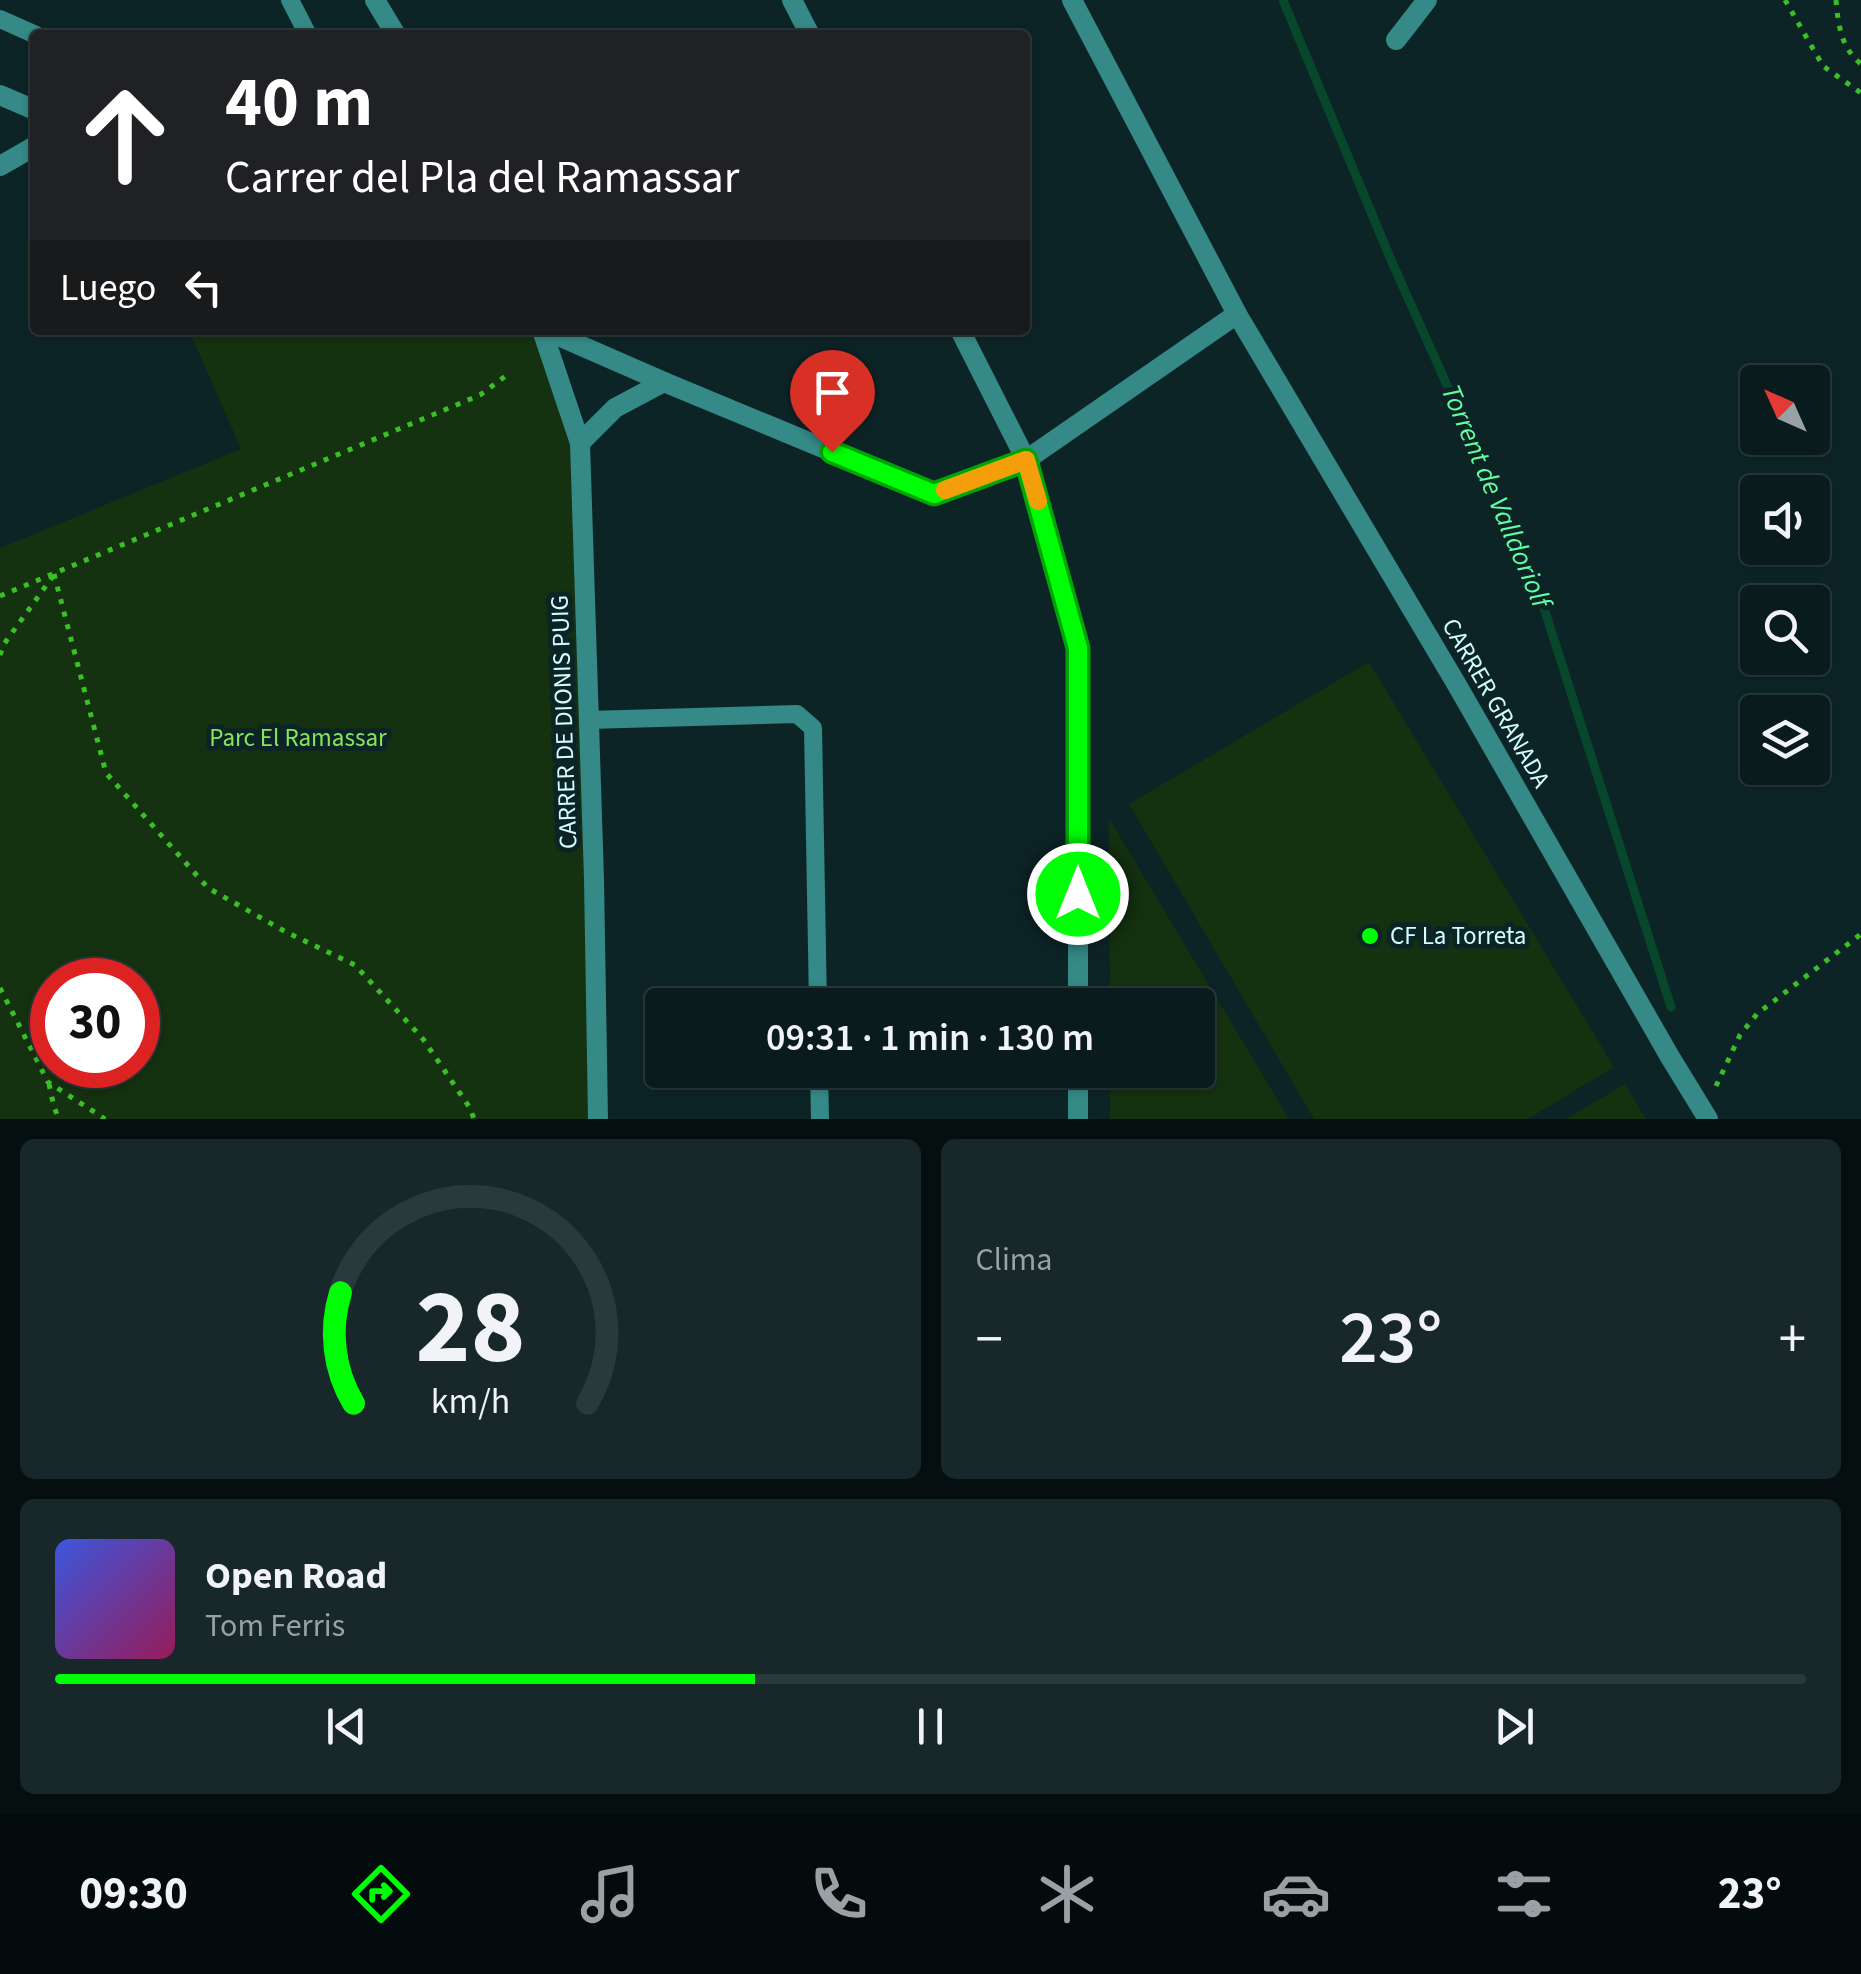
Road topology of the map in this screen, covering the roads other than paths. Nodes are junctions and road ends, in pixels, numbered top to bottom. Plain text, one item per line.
1 (290, 0) edge
2 (376, 0) edge
3 (792, 0) edge
4 (1072, 0) edge
5 (1427, 0) edge
6 (0, 19) edge
7 (305, 30) edge
8 (393, 30) edge
9 (807, 30) edge
10 (30, 32) edge
11 (1396, 40) dead end
12 (4, 103) edge
13 (30, 109) edge
14 (30, 149) edge
15 (0, 166) edge
16 (1237, 314) junction
17 (546, 335) edge
18 (556, 335) edge
19 (963, 335) edge
20 (664, 382) junction
21 (580, 444) junction
22 (1026, 460) junction
23 (589, 720) junction
24 (818, 988) edge
25 (1078, 988) edge
26 (819, 1088) edge
27 (1078, 1088) edge
28 (1706, 1115) edge
29 (598, 1119) edge
30 (820, 1119) edge
31 (1078, 1119) edge

1 - 7 lane
2 - 8 street
3 - 9 street
4 - 16 street, CARRER GRANADA
5 - 11 street
6 - 10 lane
12 - 13 street
14 - 15 street
16 - 22 street
16 - 28 street, CARRER GRANADA
17 - 21 street, CARRER DE DIONIS PUIG
18 - 20 street
19 - 22 street
20 - 21 street
20 - 22 street
21 - 23 street, CARRER DE DIONIS PUIG
22 - 25 street
23 - 24 lane
23 - 29 street, CARRER DE DIONIS PUIG
26 - 30 lane
27 - 31 street

